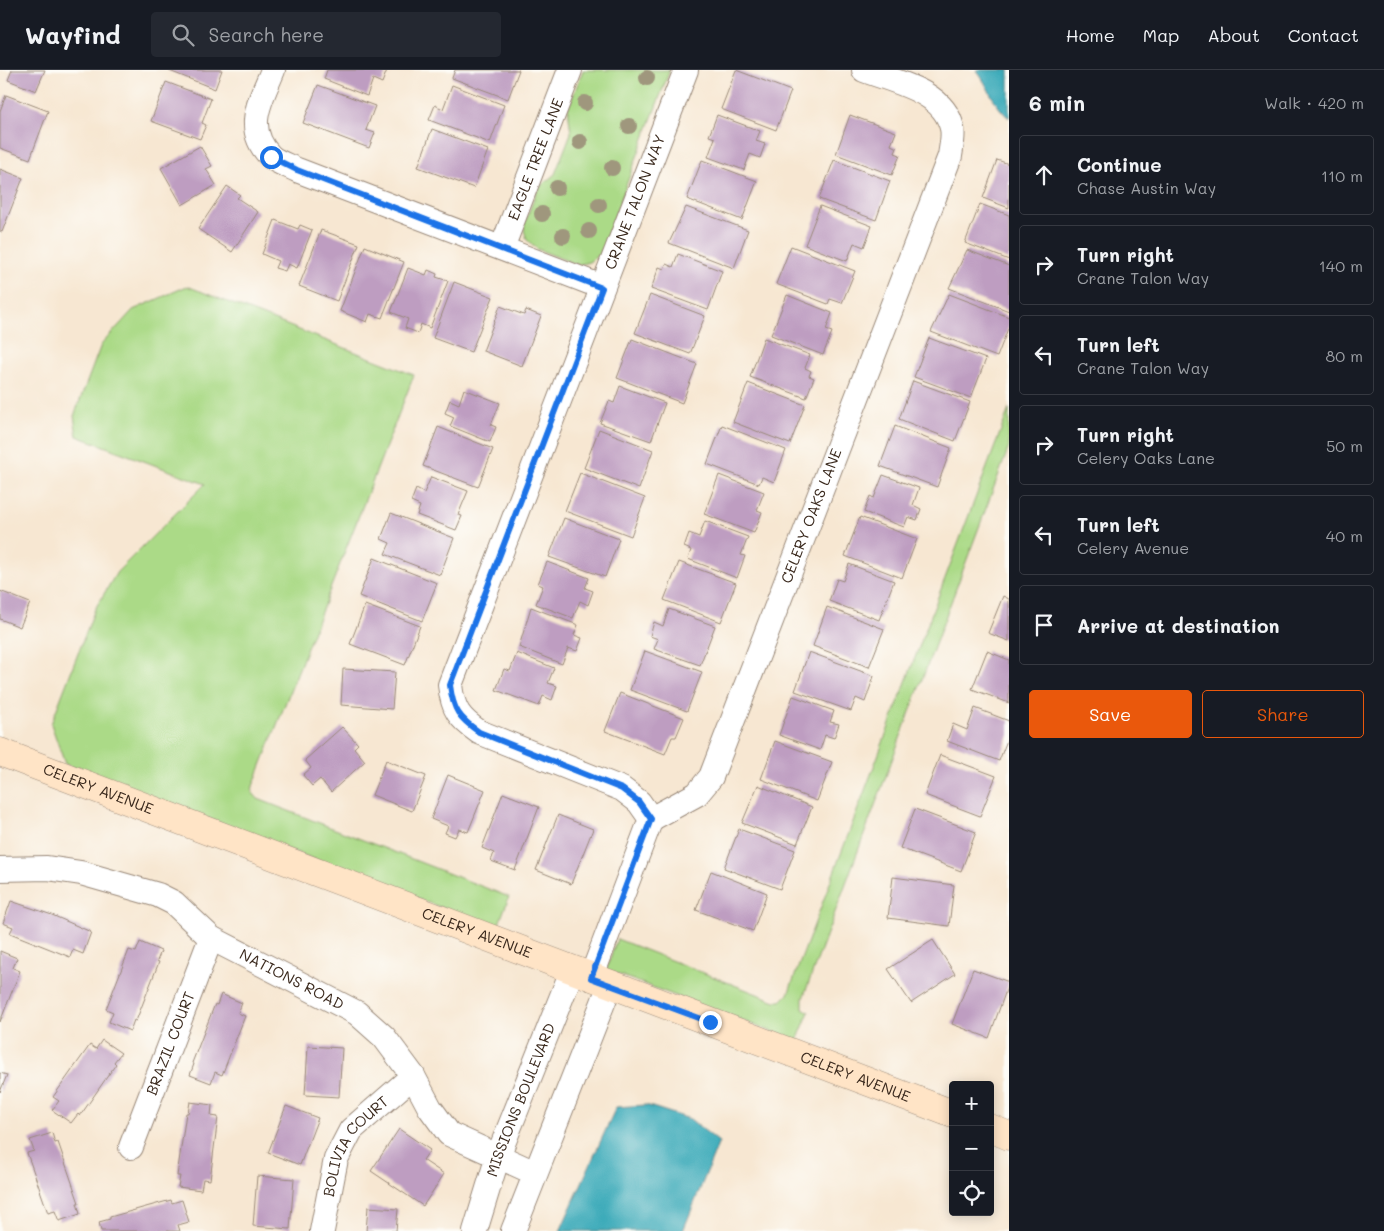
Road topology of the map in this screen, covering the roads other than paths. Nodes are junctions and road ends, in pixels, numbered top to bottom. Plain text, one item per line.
1 (273, 70) edge
2 (570, 70) edge
3 (686, 70) edge
4 (864, 70) edge
5 (502, 248) junction
6 (602, 288) junction
7 (0, 752) edge
8 (651, 819) junction
9 (0, 869) edge
10 (211, 938) junction
11 (591, 978) junction
12 (413, 1076) junction
13 (949, 1112) edge
14 (994, 1130) edge
15 (1009, 1136) edge
16 (131, 1147) dead end
17 (498, 1156) junction
18 (535, 1173) junction
19 (322, 1231) edge
20 (475, 1231) edge
21 (513, 1231) edge

1 - 5 street
2 - 5 street, EAGLE TREE LANE
3 - 6 street, CRANE TALON WAY
4 - 8 street, CELERY OAKS LANE
5 - 6 street
6 - 8 street, CRANE TALON WAY
7 - 11 main road, CELERY AVENUE
8 - 11 street
9 - 10 street, NATIONS ROAD
10 - 12 street, NATIONS ROAD
10 - 16 street, BRAZIL COURT
11 - 13 main road, CELERY AVENUE
11 - 17 street, MISSIONS BOULEVARD
11 - 18 street
12 - 17 street, NATIONS ROAD
12 - 19 street, BOLIVIA COURT
14 - 15 main road
17 - 18 street, NATIONS ROAD
17 - 20 street, MISSIONS BOULEVARD
18 - 21 street

